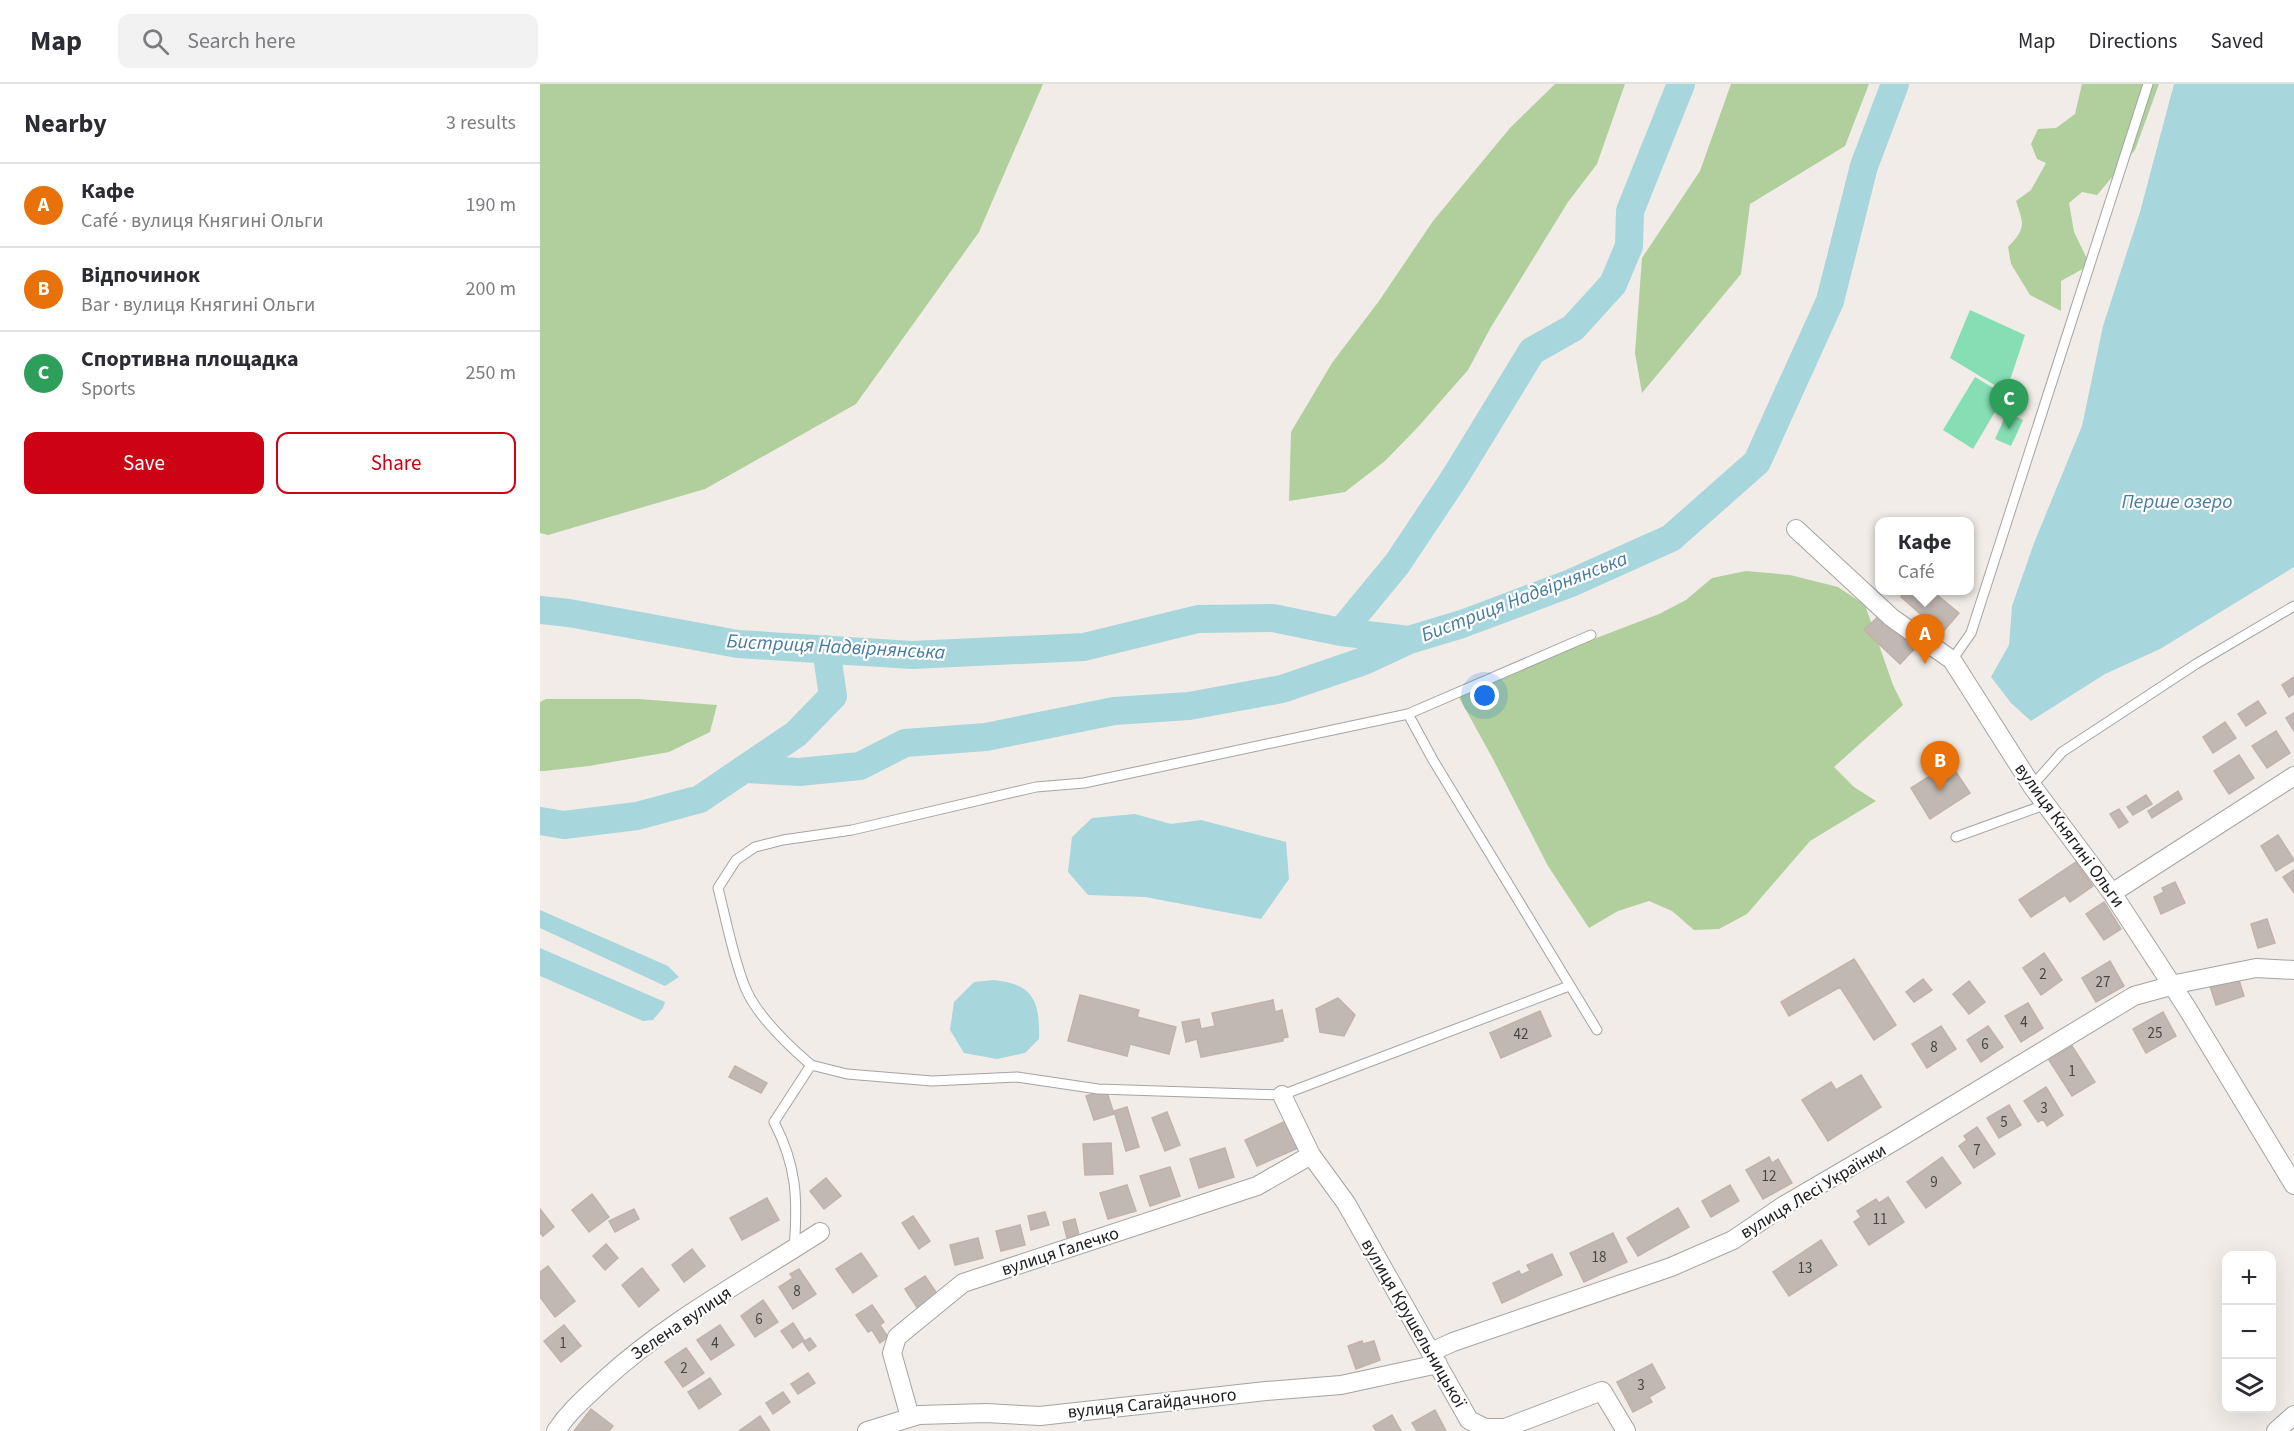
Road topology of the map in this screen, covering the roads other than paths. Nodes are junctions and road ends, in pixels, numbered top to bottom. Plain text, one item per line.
1 (2148, 84) edge
2 (1796, 529) dead end
3 (2294, 606) edge
4 (1591, 635) dead end
5 (1952, 660) junction
6 (1408, 714) junction
7 (2294, 776) edge
8 (2032, 786) junction
9 (2047, 804) junction
10 (1956, 837) dead end
11 (2112, 893) junction
12 (2294, 970) edge
13 (2172, 985) junction
14 (1569, 986) junction
15 (1597, 1030) dead end
16 (811, 1065) junction
17 (1282, 1095) junction
18 (1311, 1155) junction
19 (2294, 1185) edge
20 (820, 1232) dead end
21 (794, 1249) junction
22 (1434, 1358) junction
23 (2294, 1415) edge
24 (910, 1417) junction
25 (556, 1431) edge
26 (867, 1431) edge
27 (1626, 1431) edge
28 (2276, 1431) edge

1 - 5 lane
2 - 5 street, вулиця Княгині Ольги
3 - 8 lane
4 - 6 lane
5 - 8 street, вулиця Княгині Ольги
6 - 14 lane
6 - 16 lane
7 - 11 street
8 - 9 street, вулиця Княгині Ольги
9 - 10 lane
9 - 11 street, вулиця Княгині Ольги
11 - 13 street, вулиця Княгині Ольги
12 - 13 street, вулиця Лесі Українки
13 - 19 street, вулиця Княгині Ольги
13 - 22 street, вулиця Лесі Українки
14 - 15 lane
14 - 17 lane
16 - 17 lane
16 - 21 lane
17 - 18 street, вулиця Крушельницької
18 - 22 street, вулиця Крушельницької
18 - 24 street, вулиця Галечко
20 - 21 street, Зелена вулиця
21 - 25 street, Зелена вулиця
22 - 24 street, вулиця Сагайдачного
22 - 27 street, вулиця Крушельницької
23 - 28 street
24 - 26 street, вулиця Сагайдачного

